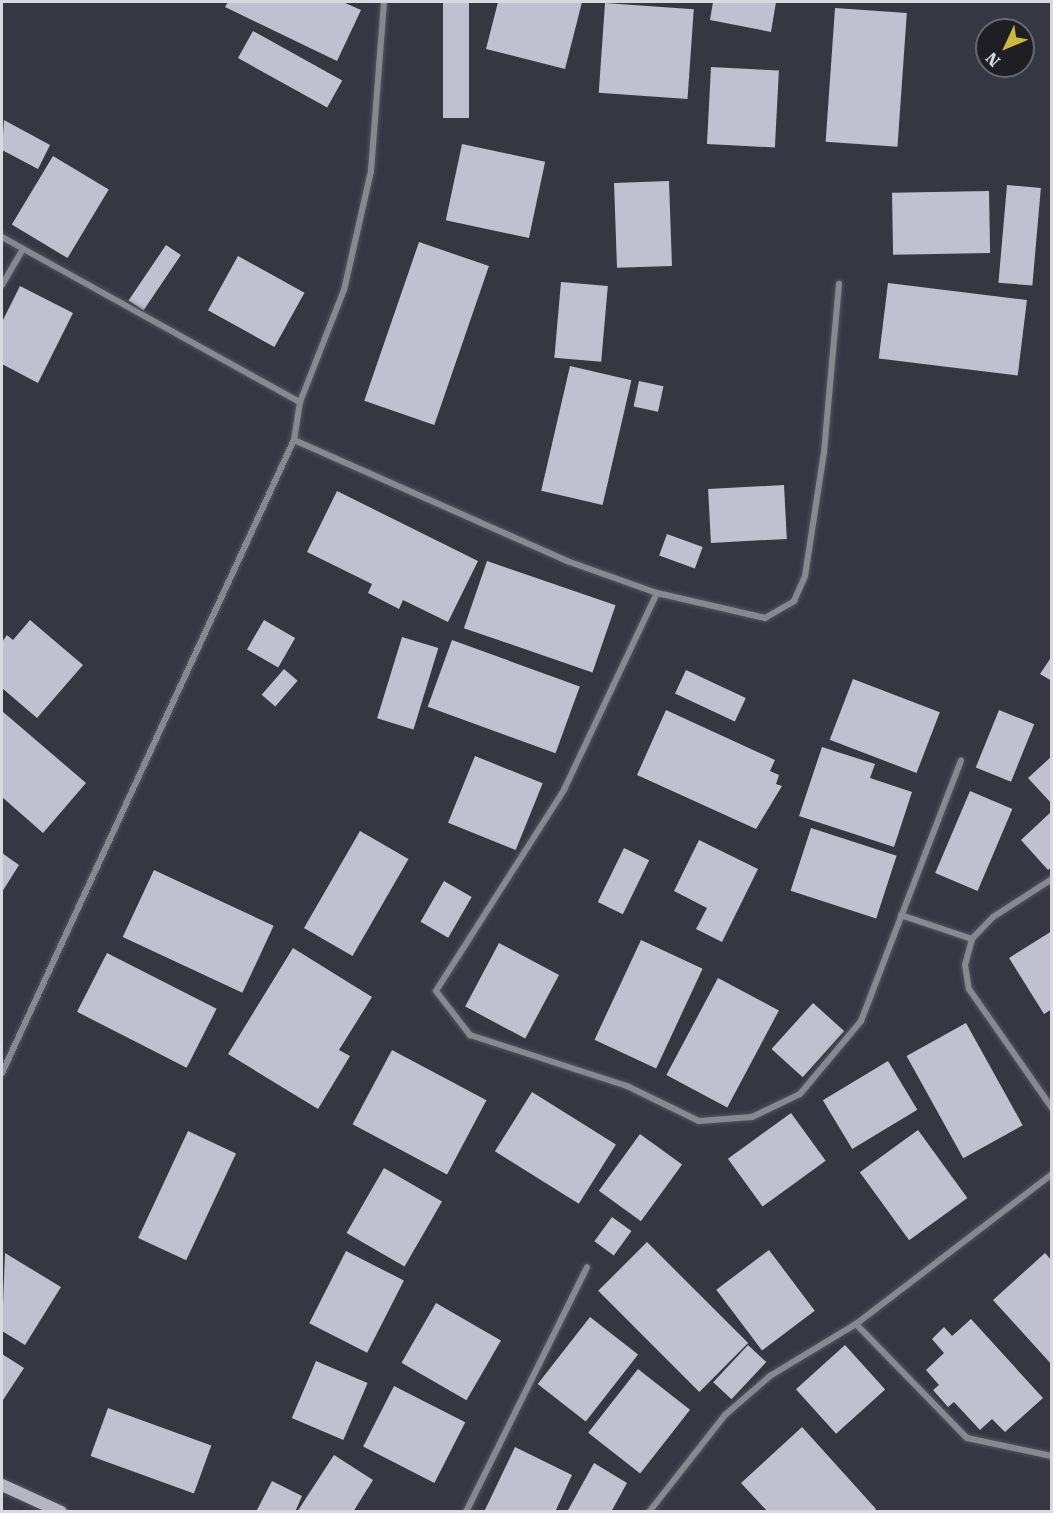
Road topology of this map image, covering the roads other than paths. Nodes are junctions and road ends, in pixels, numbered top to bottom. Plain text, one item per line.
1 (384, 2) edge
2 (2, 237) edge
3 (23, 249) junction
4 (839, 284) dead end
5 (2, 285) edge
6 (300, 402) junction
7 (294, 440) junction
8 (657, 593) junction
9 (961, 761) dead end
10 (1052, 879) edge
11 (901, 915) junction
12 (972, 939) junction
13 (2, 1073) edge
14 (1052, 1108) edge
15 (1052, 1174) edge
16 (587, 1267) dead end
17 (856, 1324) junction
18 (1052, 1456) edge
19 (2, 1485) edge
20 (61, 1512) edge
21 (466, 1512) edge
22 (649, 1512) edge

1 - 6 street
2 - 3 street
3 - 5 street
3 - 6 street
4 - 8 street
6 - 7 street
7 - 8 street
7 - 13 street
8 - 11 street
9 - 11 street
10 - 12 street
11 - 12 street
12 - 14 street
15 - 17 street
16 - 21 street
17 - 18 street
17 - 22 street
19 - 20 main road

